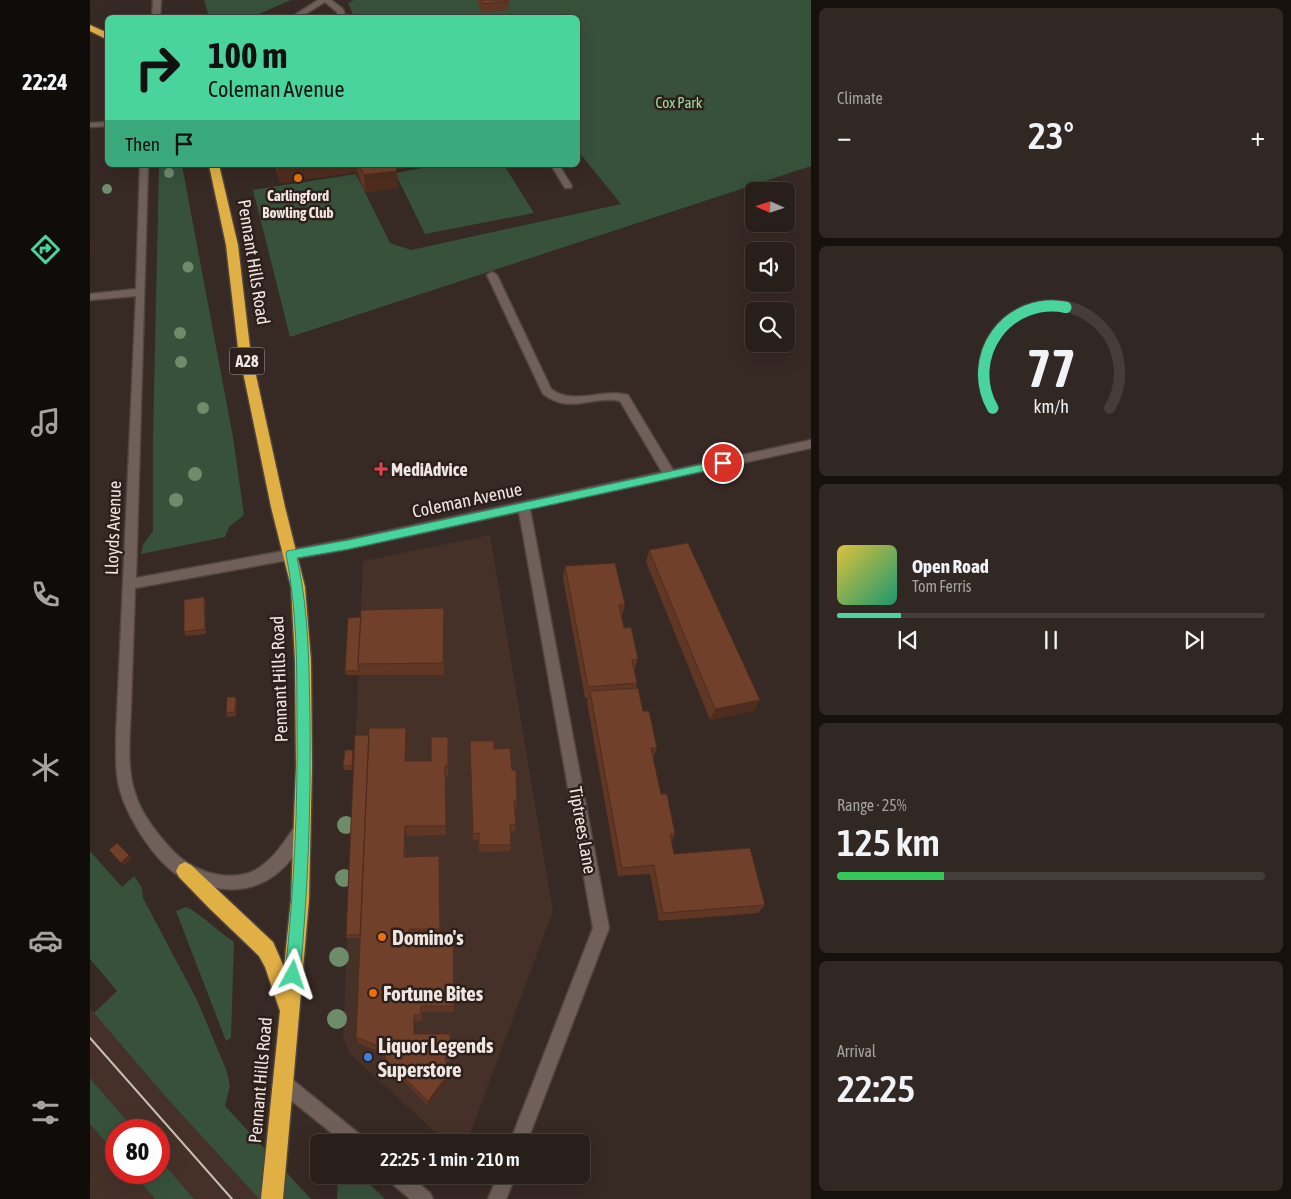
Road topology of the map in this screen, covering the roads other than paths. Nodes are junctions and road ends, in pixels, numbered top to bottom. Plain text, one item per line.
1 (157, 0) edge
2 (323, 0) edge
3 (327, 0) edge
4 (156, 15) edge
5 (298, 15) edge
6 (342, 15) edge
7 (90, 28) edge
8 (105, 35) edge
9 (105, 124) edge
10 (90, 125) edge
11 (144, 167) edge
12 (214, 167) edge
13 (556, 167) edge
14 (568, 186) dead end
15 (492, 275) dead end
16 (141, 292) junction
17 (90, 297) edge
18 (811, 444) edge
19 (670, 475) junction
20 (524, 506) junction
21 (291, 554) junction
22 (129, 584) junction
23 (302, 828) junction
24 (185, 871) junction
25 (289, 1013) junction
26 (283, 1083) junction
27 (346, 1134) edge
28 (522, 1134) edge
29 (406, 1184) edge
30 (503, 1184) edge
31 (272, 1199) edge
32 (424, 1199) edge
33 (497, 1199) edge

1 - 4 street
2 - 5 street
3 - 6 street
7 - 8 highway
9 - 10 street
11 - 16 street, Lloyds Avenue
12 - 21 highway, Pennant Hills Road / A28
13 - 14 street
15 - 19 street
16 - 17 street
16 - 22 street, Lloyds Avenue
18 - 19 street, Coleman Avenue
19 - 20 street, Coleman Avenue
20 - 21 street, Coleman Avenue
20 - 28 street, Tiptrees Lane
21 - 22 street, Coleman Avenue
21 - 23 highway, Pennant Hills Road / A28
22 - 24 street, Lloyds Avenue
23 - 24 street
23 - 25 highway, Pennant Hills Road / A28
24 - 25 highway
25 - 26 highway, Pennant Hills Road / A28
26 - 27 street
26 - 31 highway, Pennant Hills Road / A28
29 - 32 street
30 - 33 street

